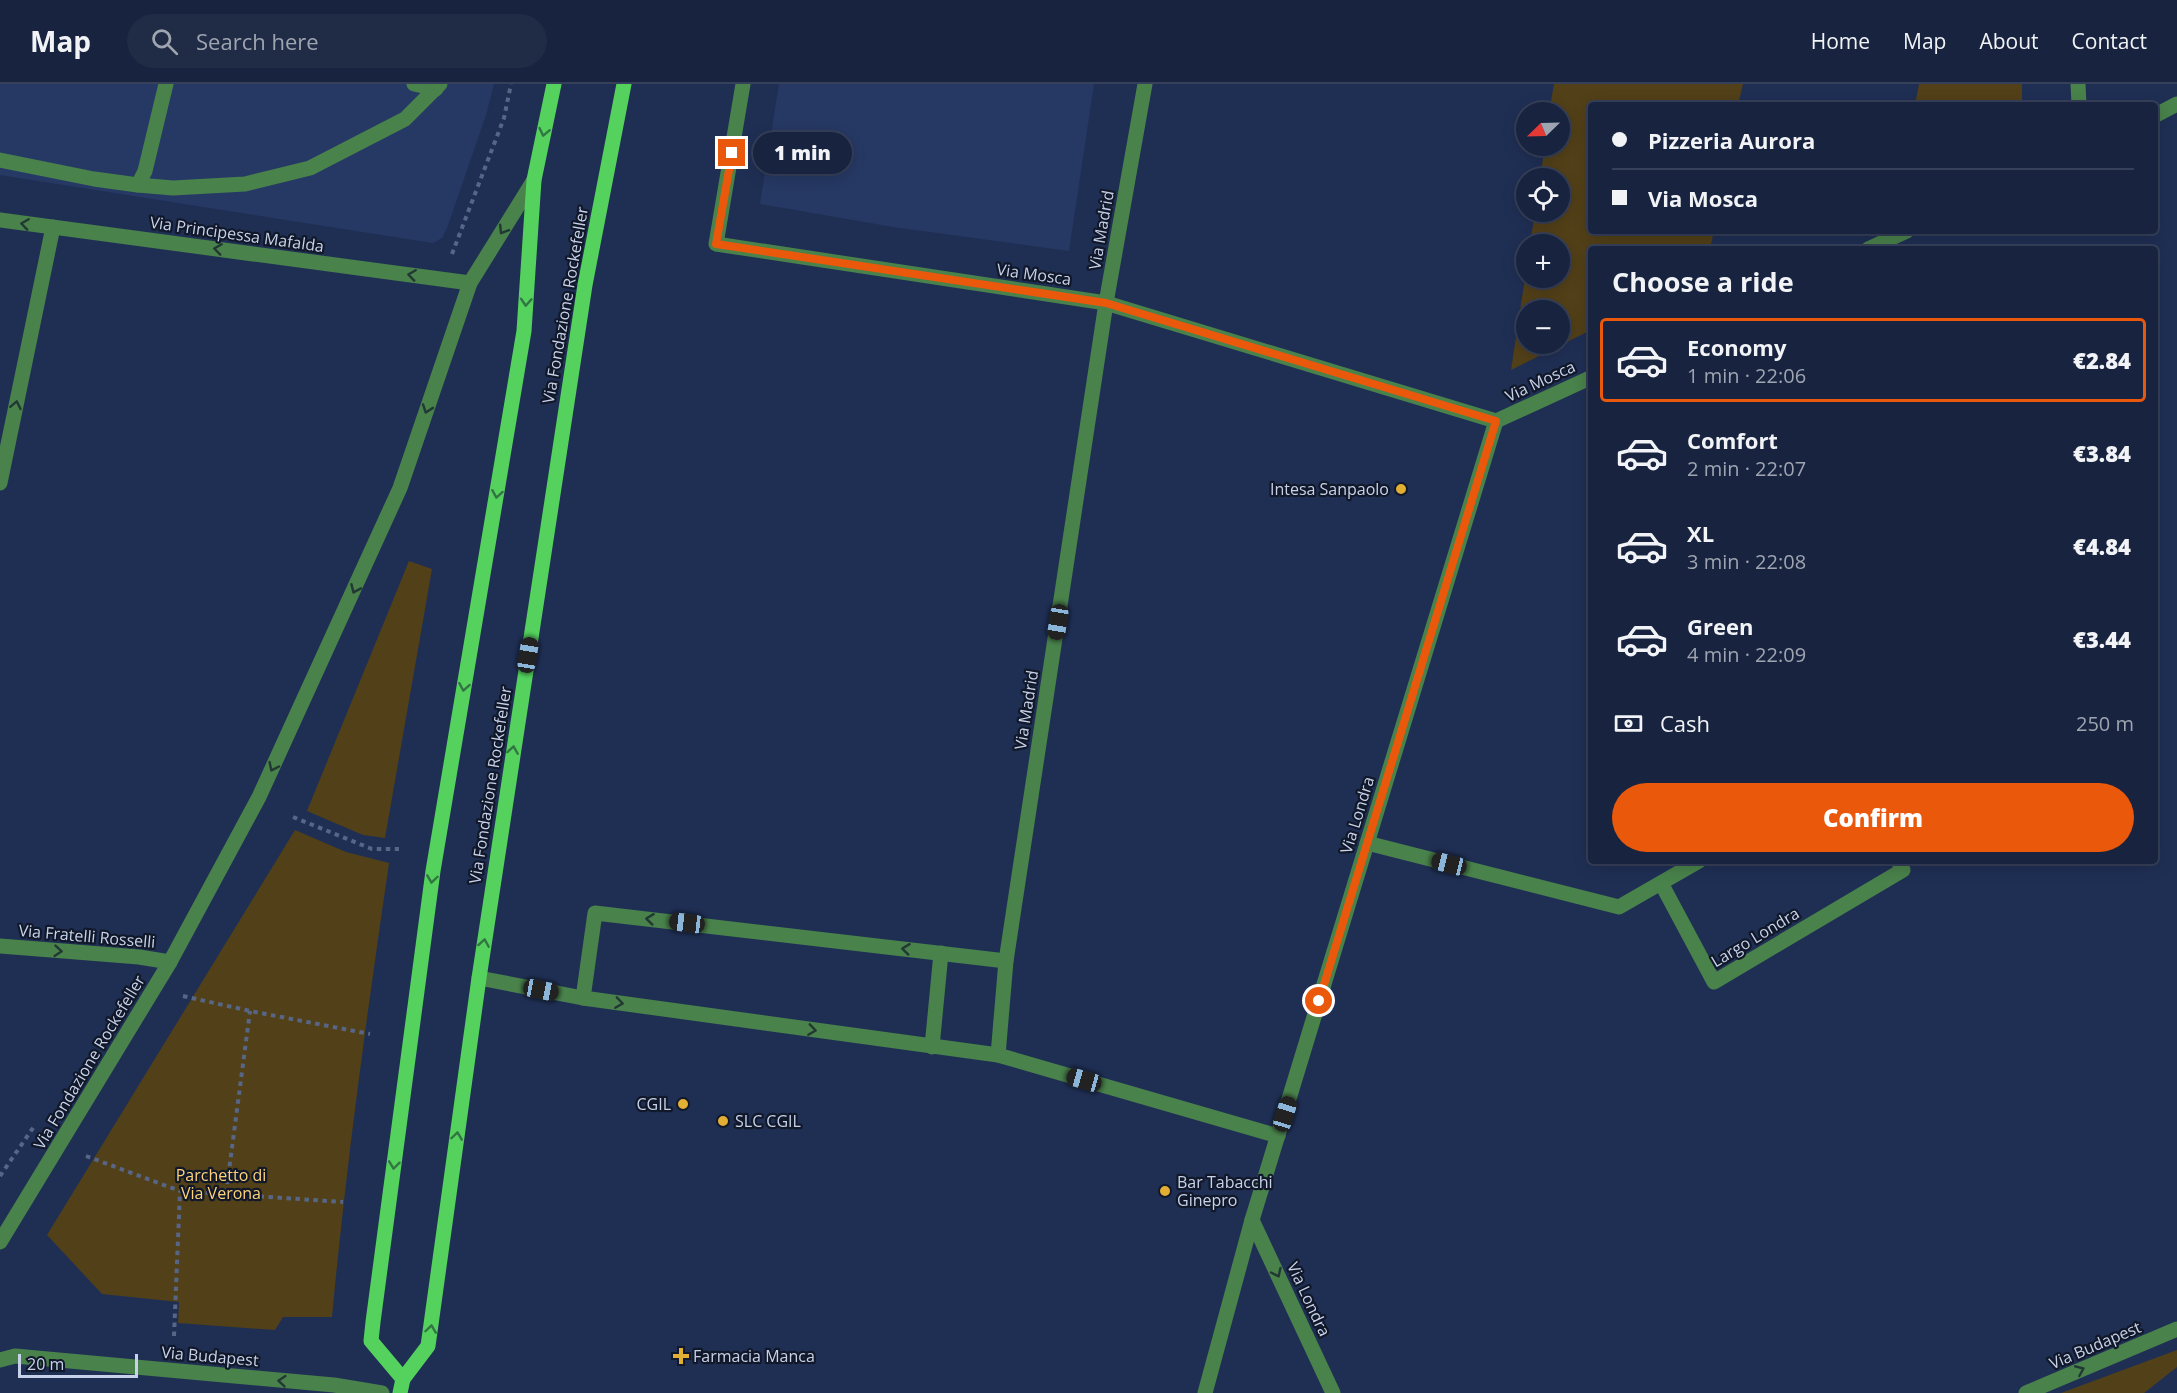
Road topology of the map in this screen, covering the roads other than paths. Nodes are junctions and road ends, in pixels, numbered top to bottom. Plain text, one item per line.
1 (166, 84) edge
2 (414, 84) edge
3 (554, 84) edge
4 (624, 84) edge
5 (743, 84) edge
6 (1145, 84) edge
7 (2078, 84) edge
8 (438, 86) edge
9 (2079, 102) edge
10 (2177, 104) edge
11 (2158, 114) edge
12 (0, 160) edge
13 (534, 180) junction
14 (138, 185) junction
15 (0, 220) edge
16 (53, 228) junction
17 (1900, 234) edge
18 (1874, 246) edge
19 (470, 283) junction
20 (1106, 303) junction
21 (1588, 379) edge
22 (1496, 421) junction
23 (0, 483) edge
24 (1367, 843) junction
25 (1694, 864) edge
26 (1900, 864) edge
27 (1661, 883) junction
28 (0, 946) edge
29 (941, 953) junction
30 (1006, 961) junction
31 (170, 962) junction
32 (478, 978) junction
33 (583, 998) junction
34 (932, 1047) junction
35 (998, 1055) junction
36 (1278, 1136) junction
37 (1252, 1220) junction
38 (0, 1242) edge
39 (2177, 1329) edge
40 (0, 1360) edge
41 (401, 1386) edge
42 (382, 1393) edge
43 (1205, 1393) edge
44 (1333, 1393) edge
45 (2026, 1393) edge

1 - 14 street
2 - 8 street
3 -> 13 main road, Via Fondazione Rockefeller
32 -> 4 main road, Via Fondazione Rockefeller
5 - 20 street, Via Mosca
6 - 20 street, Via Madrid
7 - 9 street
8 - 14 street
10 - 11 street
12 - 14 street
13 -> 19 street, Via Fondazione Rockefeller
13 -> 41 main road, Via Fondazione Rockefeller
16 -> 15 street, Via Principessa Mafalda
19 -> 16 street, Via Principessa Mafalda
23 -> 16 street
17 - 18 street
19 -> 31 street, Via Fondazione Rockefeller
20 - 22 street, Via Mosca
20 - 30 street, Via Madrid
21 - 22 street, Via Mosca
22 - 24 street, Via Londra
24 - 27 street
24 - 36 street, Via Londra
25 - 27 street
26 - 27 street, Largo Londra
28 -> 31 street, Via Fratelli Rosselli
29 - 30 street
29 -> 33 street
29 - 34 street
30 - 35 street, Via Madrid
31 - 38 street, Via Fondazione Rockefeller
32 - 33 street
41 -> 32 main road, Via Fondazione Rockefeller
33 -> 34 street
34 - 35 street
35 - 36 street
36 - 37 street, Via Londra
37 - 43 street, Via Londra
37 -> 44 street, Via Londra
45 -> 39 street, Via Budapest
42 -> 40 street, Via Budapest

